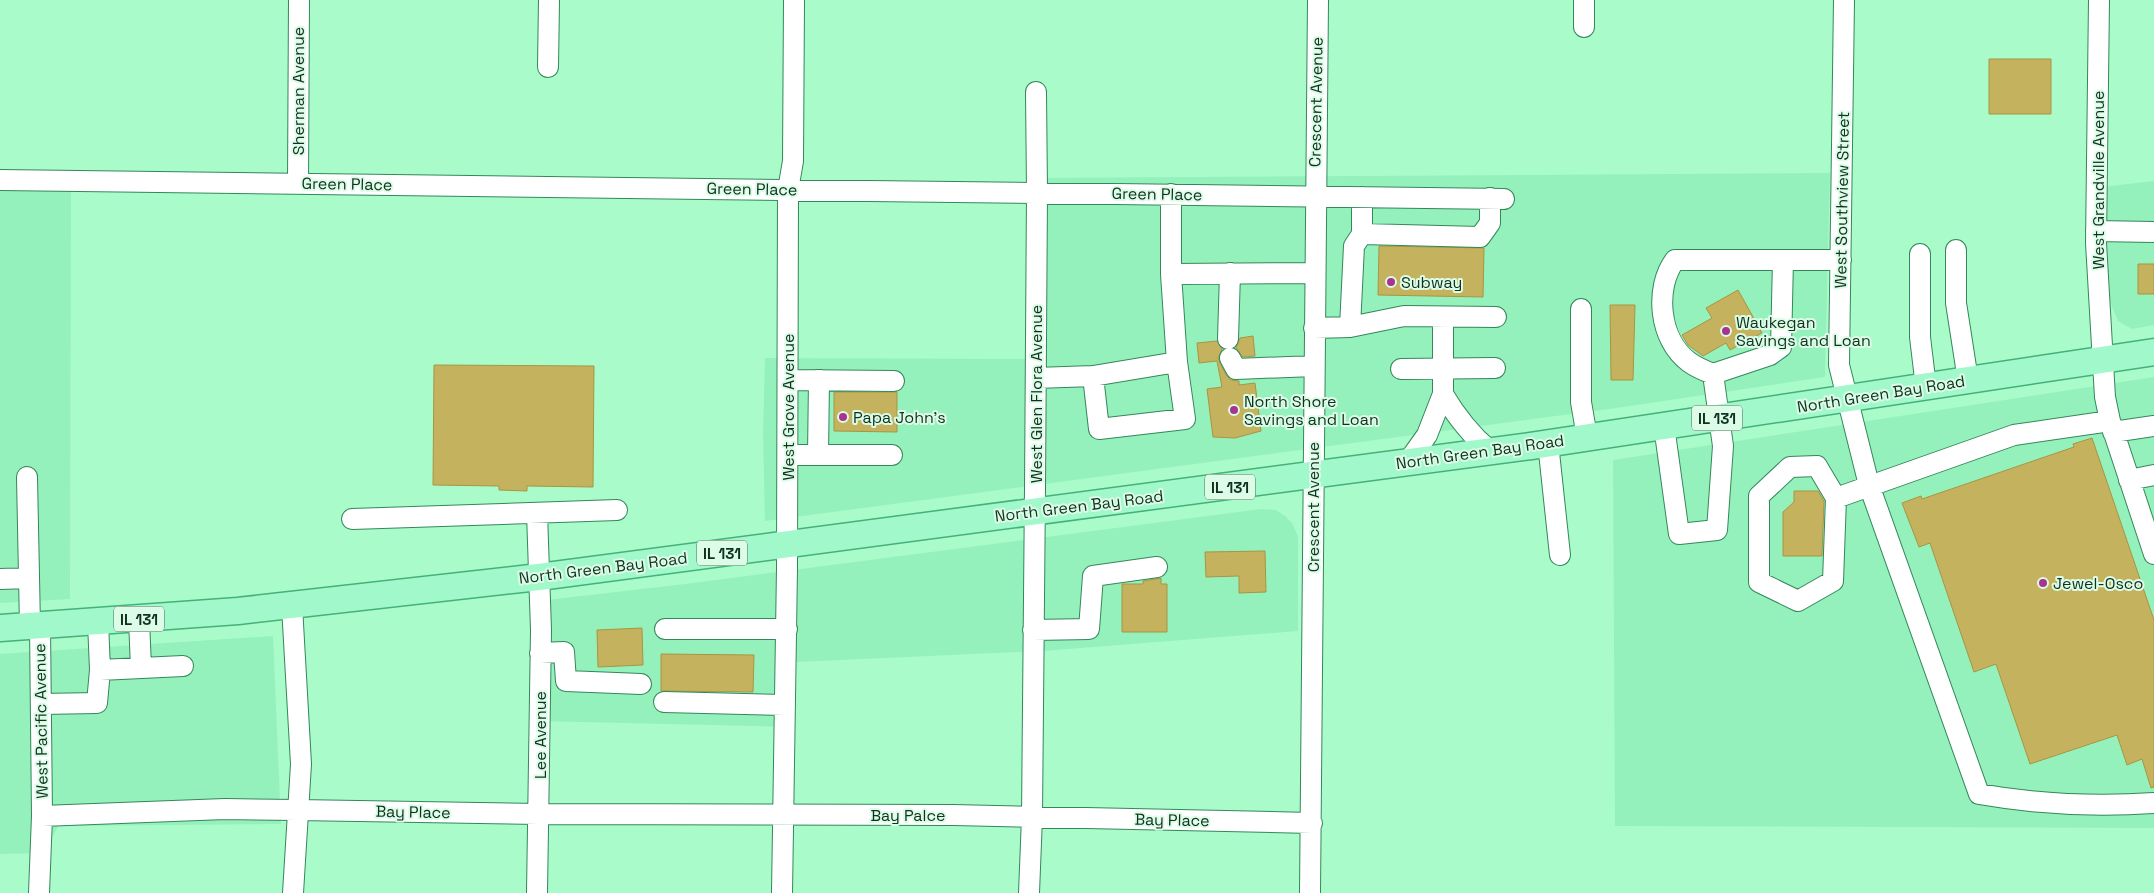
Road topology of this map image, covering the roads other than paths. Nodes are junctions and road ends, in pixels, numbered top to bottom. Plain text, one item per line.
1 (299, 0) edge
2 (549, 0) edge
3 (794, 0) edge
4 (1318, 0) edge
5 (1584, 0) edge
6 (1844, 0) edge
7 (2099, 0) edge
8 (1584, 26) dead end
9 (548, 67) dead end
10 (1036, 92) dead end
11 (0, 180) edge
12 (298, 183) junction
13 (788, 190) junction
14 (1038, 192) junction
15 (1170, 194) junction
16 (1316, 196) junction
17 (1362, 197) junction
18 (2096, 231) junction
19 (2154, 232) edge
20 (1362, 234) junction
21 (1956, 250) dead end
22 (1920, 254) dead end
23 (1783, 260) junction
24 (1841, 260) junction
25 (1230, 273) junction
26 (1315, 273) junction
27 (1171, 274) junction
28 (1581, 309) dead end
29 (1442, 317) junction
30 (1496, 317) dead end
31 (1350, 327) junction
32 (1314, 328) junction
33 (2154, 352) edge
34 (2102, 360) junction
35 (1177, 362) junction
36 (1314, 366) junction
37 (1495, 368) dead end
38 (1401, 369) dead end
39 (1443, 369) junction
40 (1713, 374) junction
41 (1092, 376) junction
42 (1036, 378) junction
43 (788, 380) junction
44 (818, 380) junction
45 (1968, 380) junction
46 (894, 381) dead end
47 (1926, 387) junction
48 (1443, 394) junction
49 (1847, 399) junction
50 (1720, 418) junction
51 (1664, 426) junction
52 (2111, 426) junction
53 (2154, 426) edge
54 (1587, 437) junction
55 (1548, 443) junction
56 (1490, 451) junction
57 (892, 455) dead end
58 (788, 456) junction
59 (818, 456) junction
60 (1407, 463) junction
61 (1312, 476) junction
62 (2154, 476) edge
63 (27, 477) dead end
64 (2129, 480) junction
65 (1869, 485) junction
66 (1836, 498) junction
67 (617, 510) dead end
68 (1034, 512) junction
69 (537, 513) junction
70 (352, 519) dead end
71 (2149, 524) edge
72 (787, 545) junction
73 (2154, 554) edge
74 (1560, 555) dead end
75 (1157, 567) dead end
76 (539, 577) junction
77 (29, 578) junction
78 (0, 579) edge
79 (292, 606) junction
80 (139, 619) junction
81 (98, 622) junction
82 (35, 626) junction
83 (0, 628) edge
84 (665, 628) dead end
85 (787, 629) junction
86 (1033, 630) junction
87 (540, 653) junction
88 (183, 666) dead end
89 (141, 668) junction
90 (100, 670) junction
91 (641, 684) dead end
92 (664, 702) dead end
93 (41, 704) junction
94 (785, 705) junction
95 (2154, 803) edge
96 (297, 810) junction
97 (539, 814) junction
98 (785, 815) junction
99 (42, 816) junction
100 (1032, 817) junction
101 (1312, 823) junction
102 (40, 893) edge
103 (293, 893) edge
104 (537, 893) edge
105 (782, 893) edge
106 (1029, 893) edge
107 (1310, 893) edge

1 - 12 street, Sherman Avenue
2 - 9 street
3 - 13 street, West Grove Avenue
4 - 16 street, Crescent Avenue
5 - 8 street
6 - 24 street, West Southview Street
7 - 18 street, West Grandville Avenue
10 - 14 street, West Glen Flora Avenue
11 - 12 street, Green Place
12 - 13 street, Green Place
13 - 14 street, Green Place
13 - 43 street, West Grove Avenue
14 - 15 street, Green Place
14 - 42 street, West Glen Flora Avenue
15 - 16 street, Green Place
15 - 27 street
16 - 17 street, Green Place
16 - 26 street, Crescent Avenue
17 - 20 street
17 - 20 street, Green Place
18 - 19 street
18 - 34 street, West Grandville Avenue
20 - 31 street
21 - 45 street
22 - 47 street
23 - 24 street
23 - 40 street
23 - 40 street
24 - 49 street, West Southview Street
25 - 26 street
25 - 27 street
25 - 36 street
26 - 32 street, Crescent Avenue
27 - 35 street
28 - 54 street
29 - 30 street
29 - 31 street
29 - 39 street
31 - 32 street
32 - 36 street, Crescent Avenue
33 - 34 main road, North Green Bay Road / IL 131
34 - 45 main road, North Green Bay Road / IL 131
34 - 52 street, West Grandville Avenue
35 - 41 street
35 - 41 street
36 - 61 street, Crescent Avenue
37 - 39 street
38 - 39 street
39 - 48 street
40 - 50 street
41 - 42 street
42 - 68 street, West Glen Flora Avenue
43 - 44 street
43 - 58 street, West Grove Avenue
44 - 46 street
44 - 59 street
45 - 47 main road, North Green Bay Road / IL 131
47 - 49 main road, North Green Bay Road / IL 131
48 - 56 street
48 - 60 street
49 - 50 main road, North Green Bay Road / IL 131
49 - 65 street, West Southview Street
50 - 51 main road, North Green Bay Road / IL 131
50 - 51 street
51 - 54 main road, North Green Bay Road / IL 131
52 - 53 street
52 - 64 street, West Grandville Avenue
52 - 65 street
54 - 55 main road, North Green Bay Road / IL 131
55 - 56 main road, North Green Bay Road / IL 131
55 - 74 street
56 - 60 main road, North Green Bay Road / IL 131
57 - 59 street
58 - 59 street
58 - 72 street, West Grove Avenue
60 - 61 main road, North Green Bay Road / IL 131
61 - 68 main road, North Green Bay Road / IL 131
61 - 101 street, Crescent Avenue
62 - 64 street
63 - 77 street, West Pacific Avenue
64 - 71 street, West Grandville Avenue
65 - 66 street
65 - 95 street, West Southview Street
66 - 66 street
67 - 69 street
68 - 72 main road, North Green Bay Road / IL 131
68 - 86 street, West Glen Flora Avenue
69 - 70 street
69 - 76 street, Lee Avenue
71 - 73 street, West Grandville Avenue
72 - 76 main road, North Green Bay Road / IL 131
72 - 85 street, West Grove Avenue
75 - 86 street
76 - 79 main road, North Green Bay Road / IL 131
76 - 87 street, Lee Avenue
77 - 78 street
77 - 82 street, West Pacific Avenue
79 - 80 main road, North Green Bay Road / IL 131
79 - 96 street
80 - 81 main road, North Green Bay Road / IL 131
80 - 89 street
81 - 82 main road, North Green Bay Road / IL 131
81 - 90 street
82 - 83 main road, North Green Bay Road / IL 131
82 - 93 street, West Pacific Avenue
84 - 85 street
85 - 94 street, West Grove Avenue
86 - 100 street, West Glen Flora Avenue
87 - 91 street
87 - 97 street, Lee Avenue
88 - 89 street
89 - 90 street
90 - 93 street
92 - 94 street
93 - 99 street, West Pacific Avenue
94 - 98 street, West Grove Avenue
96 - 97 street, Bay Place
96 - 99 street, Bay Place
96 - 103 street
97 - 98 street, Bay Place
97 - 104 street, Lee Avenue
98 - 100 street, Bay Palce
98 - 105 street, West Grove Avenue
99 - 102 street, West Pacific Avenue
100 - 101 street, Bay Place
100 - 106 street, West Glen Flora Avenue
101 - 107 street, Crescent Avenue

